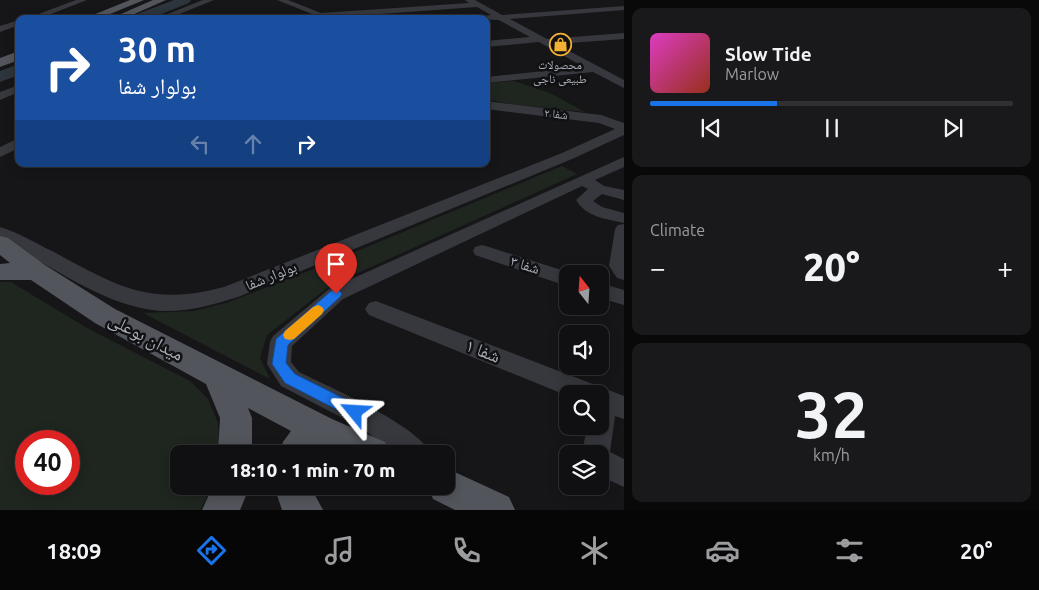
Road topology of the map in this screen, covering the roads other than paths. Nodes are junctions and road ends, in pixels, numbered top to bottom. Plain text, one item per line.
1 (83, 0) edge
2 (139, 0) edge
3 (161, 0) edge
4 (199, 0) edge
5 (209, 0) edge
6 (218, 0) edge
7 (282, 0) edge
8 (395, 0) edge
9 (469, 0) edge
10 (51, 4) dead end
11 (478, 5) junction
12 (59, 8) junction
13 (624, 8) edge
14 (408, 10) junction
15 (386, 11) junction
16 (40, 15) edge
17 (99, 15) edge
18 (123, 15) edge
19 (162, 15) edge
20 (170, 15) edge
21 (323, 15) joint
22 (392, 15) edge
23 (500, 17) junction
24 (490, 18) edge
25 (15, 23) edge
26 (1, 27) edge
27 (624, 36) edge
28 (544, 41) junction
29 (490, 44) edge
30 (15, 46) edge
31 (0, 52) edge
32 (15, 56) edge
33 (0, 62) edge
34 (601, 72) junction
35 (624, 73) edge
36 (490, 80) edge
37 (624, 85) edge
38 (15, 90) edge
39 (0, 96) edge
40 (490, 105) edge
41 (624, 129) edge
42 (15, 144) edge
43 (0, 153) edge
44 (566, 156) junction
45 (624, 161) edge
46 (600, 180) junction
47 (624, 196) edge
48 (624, 218) edge
49 (624, 229) edge
50 (0, 233) edge
51 (0, 243) edge
52 (482, 252) dead end
53 (36, 271) junction
54 (0, 272) edge
55 (624, 273) edge
56 (559, 276) edge
57 (609, 293) edge
58 (624, 298) edge
59 (376, 309) dead end
60 (217, 375) junction
61 (566, 385) edge
62 (320, 430) junction
63 (235, 445) edge
64 (302, 445) edge
65 (353, 445) edge
66 (405, 445) edge
67 (609, 466) edge
68 (624, 473) edge
69 (455, 481) edge
70 (455, 490) edge
71 (228, 495) edge
72 (295, 495) edge
73 (491, 507) edge
74 (221, 510) edge
75 (304, 510) edge

1 - 12 street
2 - 17 main road
3 - 18 main road
4 - 19 street
5 - 6 street
5 - 20 street
7 - 21 street
8 - 14 street
9 - 11 street
10 - 12 street
11 - 14 street
11 - 23 street
12 - 16 street
13 - 23 street
14 - 15 street
15 - 21 street
15 - 22 street
23 - 24 street
23 - 28 street
25 - 26 street
27 - 28 street
28 - 29 street
28 - 34 street
30 - 31 main road
32 - 33 main road
34 - 35 street
34 - 36 street
34 - 37 street
38 - 39 street
40 - 41 street, شفا ۲
41 - 44 street, بولوار شفا
42 - 43 street
44 - 46 street
44 - 50 street, بولوار شفا
45 - 46 street
46 - 47 street
46 - 48 street
46 - 66 street
49 - 55 street
51 - 53 main road, میدان بوعلی
52 - 56 street, شفا ۳
53 - 54 main road
53 - 60 main road, میدان بوعلی
57 - 58 street
59 - 61 street, شفا ۱
60 - 62 main road, میدان بوعلی
60 - 63 main road
62 - 64 main road
62 - 65 main road, میدان بوعلی
67 - 68 street
69 - 73 street
70 - 73 main road
71 - 74 main road
72 - 75 main road

